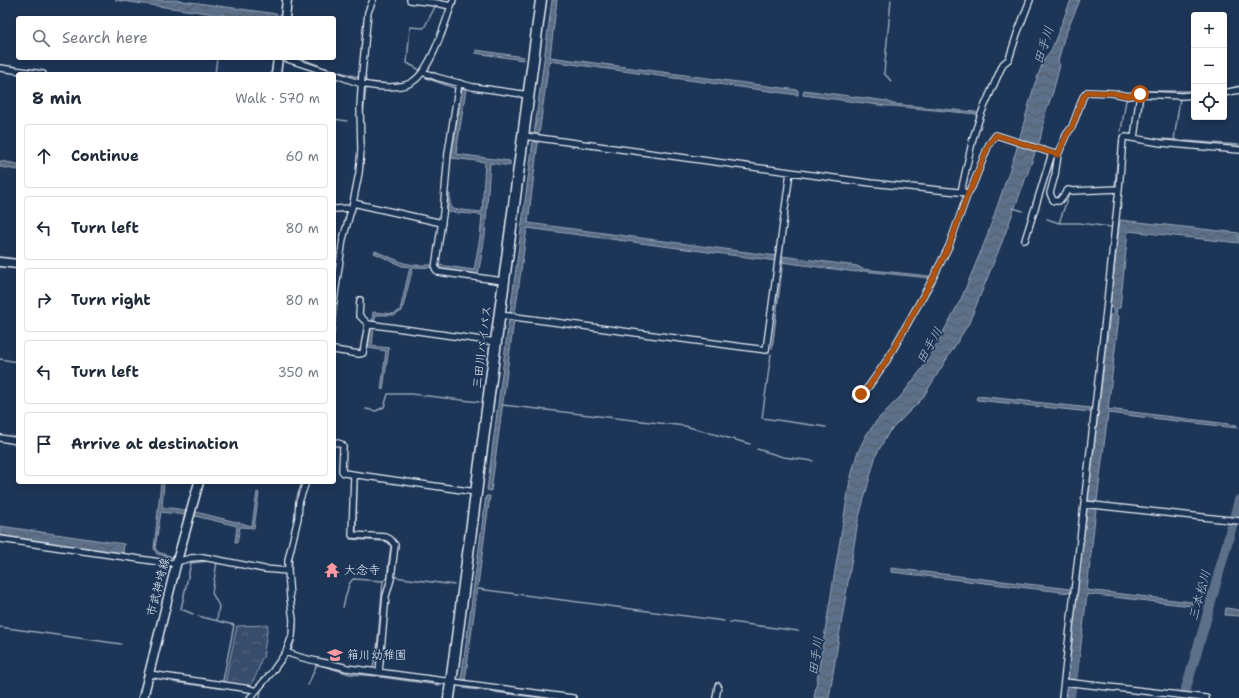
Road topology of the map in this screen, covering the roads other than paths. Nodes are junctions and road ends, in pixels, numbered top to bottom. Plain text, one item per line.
1 (288, 0) edge
2 (373, 0) edge
3 (410, 0) edge
4 (453, 0) edge
5 (541, 0) edge
6 (1030, 0) edge
7 (451, 6) junction
8 (285, 16) edge
9 (278, 60) edge
10 (290, 60) edge
11 (0, 68) edge
12 (29, 72) edge
13 (276, 72) edge
14 (328, 72) edge
15 (423, 72) junction
16 (336, 75) edge
17 (459, 83) junction
18 (362, 84) junction
19 (1239, 90) edge
20 (1227, 92) edge
21 (1140, 94) junction
22 (529, 95) junction
23 (1191, 95) edge
24 (524, 136) junction
25 (1134, 138) junction
26 (1239, 150) edge
27 (1053, 153) junction
28 (790, 172) junction
29 (1119, 189) junction
30 (961, 192) junction
31 (968, 193) junction
32 (354, 205) junction
33 (336, 210) edge
34 (442, 223) junction
35 (1025, 240) dead end
36 (0, 262) edge
37 (16, 264) edge
38 (503, 281) junction
39 (336, 286) edge
40 (360, 300) dead end
41 (500, 315) junction
42 (368, 324) junction
43 (496, 342) junction
44 (336, 350) edge
45 (856, 396) dead end
46 (0, 438) edge
47 (16, 441) edge
48 (336, 443) edge
49 (354, 475) junction
50 (198, 484) edge
51 (305, 484) edge
52 (476, 492) junction
53 (1089, 504) junction
54 (1239, 521) edge
55 (0, 539) edge
56 (177, 561) junction
57 (288, 571) junction
58 (288, 653) junction
59 (379, 672) junction
60 (150, 674) junction
61 (451, 682) junction
62 (1064, 682) junction
63 (718, 686) dead end
64 (256, 691) junction
65 (143, 698) edge
66 (250, 698) edge
67 (449, 698) edge
68 (573, 698) edge
69 (716, 698) edge
70 (1062, 698) edge
71 (1206, 698) edge

1 - 8 main road
2 - 18 street
3 - 7 street
4 - 7 street
5 - 22 highway, 三田川バイパス
6 - 30 street
7 - 15 street
9 - 13 main road
10 - 14 street
11 - 12 street
15 - 17 street
15 - 18 street
16 - 18 street
17 - 22 street
17 - 34 street
18 - 32 street
19 - 20 street
21 - 23 street
21 - 25 street
21 - 27 street
22 - 24 highway, 三田川バイパス
24 - 28 street
24 - 38 highway, 三田川バイパス
25 - 26 street
25 - 29 street
27 - 29 street
27 - 31 street
27 - 35 street
28 - 30 street
28 - 41 street
29 - 53 street
30 - 31 street
31 - 45 street
32 - 33 street
32 - 34 street
32 - 39 street
34 - 38 street
36 - 37 main road
38 - 41 highway, 三田川バイパス
40 - 42 street
41 - 43 highway, 三田川バイパス
42 - 43 street
42 - 44 street
43 - 52 highway, 三田川バイパス
46 - 47 street
48 - 49 street
49 - 52 street
49 - 59 street
50 - 56 main road, 市武神埼線
51 - 57 street
52 - 61 highway, 三田川バイパス
53 - 54 street
53 - 62 street
55 - 56 street
56 - 57 street
56 - 60 main road, 市武神埼線
57 - 58 street
58 - 59 street
58 - 64 street
59 - 61 street
60 - 64 street
60 - 65 main road, 市武神埼線
61 - 67 highway, 三田川バイパス
61 - 68 street
62 - 70 street
62 - 71 street
63 - 69 street
64 - 66 street

